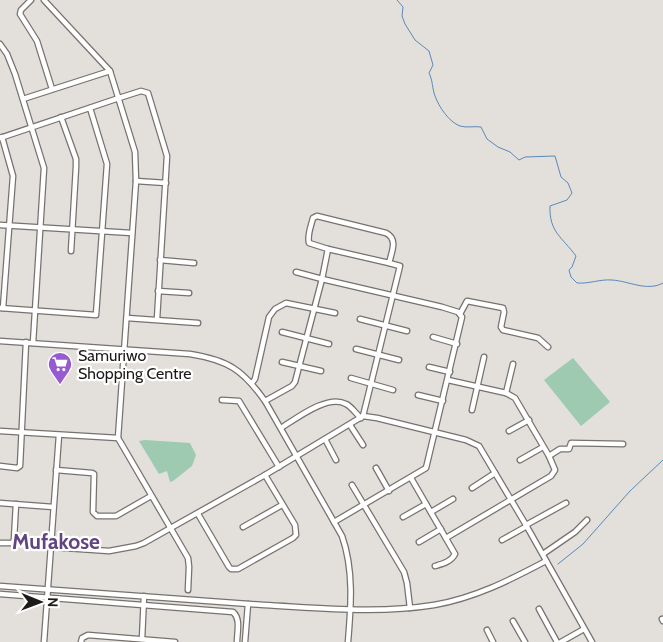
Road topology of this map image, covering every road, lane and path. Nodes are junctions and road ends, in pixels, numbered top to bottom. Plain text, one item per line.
1 (31, 0) edge
2 (44, 0) edge
3 (0, 44) edge
4 (110, 71) junction
5 (52, 89) junction
6 (119, 98) junction
7 (23, 99) junction
8 (90, 108) junction
9 (62, 117) junction
10 (32, 127) junction
11 (1, 137) edge
12 (136, 181) junction
13 (166, 183) junction
14 (0, 224) edge
15 (9, 225) junction
16 (40, 228) junction
17 (72, 230) junction
18 (103, 232) junction
19 (132, 233) junction
20 (328, 249) junction
21 (71, 251) dead end
22 (160, 260) junction
23 (194, 263) dead end
24 (389, 263) junction
25 (296, 272) dead end
26 (322, 279) junction
27 (158, 291) junction
28 (189, 293) dead end
29 (392, 296) junction
30 (1, 308) edge
31 (313, 308) junction
32 (35, 311) junction
33 (335, 313) dead end
34 (460, 314) junction
35 (126, 318) junction
36 (157, 319) junction
37 (360, 319) dead end
38 (198, 323) dead end
39 (384, 326) junction
40 (407, 331) dead end
41 (282, 332) dead end
42 (433, 338) dead end
43 (306, 339) junction
44 (0, 341) edge
45 (26, 342) junction
46 (33, 343) junction
47 (329, 344) dead end
48 (457, 344) junction
49 (548, 347) dead end
50 (125, 348) junction
51 (356, 349) dead end
52 (378, 354) junction
53 (484, 357) dead end
54 (399, 360) dead end
55 (282, 362) dead end
56 (513, 364) dead end
57 (299, 367) junction
58 (429, 367) dead end
59 (321, 371) dead end
60 (450, 372) junction
61 (351, 378) dead end
62 (448, 380) junction
63 (252, 383) junction
64 (371, 384) junction
65 (477, 387) junction
66 (393, 390) dead end
67 (506, 393) junction
68 (418, 395) dead end
69 (222, 400) dead end
70 (266, 401) junction
71 (443, 401) junction
72 (472, 410) dead end
73 (362, 417) junction
74 (529, 420) junction
75 (350, 425) junction
76 (282, 428) junction
77 (0, 431) edge
78 (509, 431) dead end
79 (22, 433) junction
80 (435, 433) junction
81 (59, 435) junction
82 (118, 438) junction
83 (324, 440) junction
84 (623, 444) dead end
85 (363, 445) dead end
86 (543, 447) junction
87 (297, 456) junction
88 (549, 456) junction
89 (336, 460) dead end
90 (520, 460) dead end
91 (0, 466) edge
92 (279, 467) junction
93 (376, 468) dead end
94 (56, 470) junction
95 (495, 473) junction
96 (264, 475) junction
97 (411, 478) junction
98 (352, 485) dead end
99 (472, 488) dead end
100 (389, 491) junction
101 (151, 496) junction
102 (453, 500) dead end
103 (511, 500) junction
104 (0, 503) edge
105 (16, 504) junction
106 (282, 504) junction
107 (426, 504) junction
108 (566, 504) dead end
109 (365, 505) junction
110 (53, 507) junction
111 (431, 512) junction
112 (198, 514) junction
113 (403, 517) dead end
114 (587, 520) dead end
115 (334, 522) junction
116 (243, 526) dead end
117 (527, 526) junction
118 (170, 529) junction
119 (441, 529) junction
120 (446, 538) junction
121 (502, 540) dead end
122 (419, 542) dead end
123 (0, 543) edge
124 (50, 547) junction
125 (543, 554) junction
126 (546, 561) junction
127 (434, 566) dead end
128 (0, 586) edge
129 (48, 589) junction
130 (188, 590) dead end
131 (0, 594) edge
132 (144, 596) junction
133 (47, 598) junction
134 (145, 604) junction
135 (248, 604) junction
136 (410, 608) junction
137 (350, 609) junction
138 (539, 609) dead end
139 (513, 621) dead end
140 (584, 629) junction
141 (488, 630) dead end
142 (142, 639) junction
143 (44, 642) edge
144 (80, 642) edge
145 (167, 642) edge
146 (175, 642) edge
147 (236, 642) edge
148 (245, 642) edge
149 (348, 642) edge
150 (493, 642) edge
151 (525, 642) edge
152 (559, 642) edge
153 (592, 642) edge

1 - 5 street
2 - 4 street
3 - 7 street
4 - 5 street
4 - 6 street
5 - 7 street
6 - 8 street
6 - 12 street
6 - 13 street
7 - 10 street
8 - 9 street
8 - 18 street
9 - 10 street
9 - 17 street
10 - 11 street
10 - 16 street
11 - 15 street
12 - 13 street
12 - 19 street
13 - 22 street
14 - 15 street
15 - 16 street
15 - 30 street
16 - 17 street
16 - 32 street
17 - 18 street
17 - 21 street
18 - 19 street
18 - 32 street
19 - 35 street
20 - 24 street
20 - 24 street
20 - 26 street
22 - 23 street
22 - 27 street
24 - 29 street
25 - 26 street
26 - 29 street
26 - 31 street
27 - 28 street
27 - 36 street
29 - 34 street
29 - 39 street
30 - 32 street
31 - 33 street
31 - 43 street
31 - 63 street
32 - 46 street
34 - 48 street
34 - 49 street
35 - 36 street
35 - 50 street
36 - 38 street
37 - 39 street
39 - 40 street
39 - 52 street
41 - 43 street
42 - 48 street
43 - 47 street
43 - 57 street
44 - 45 street
45 - 46 street
45 - 79 street
46 - 50 street
48 - 60 street
50 - 63 street
50 - 82 street
51 - 52 street
52 - 54 street
52 - 64 street
53 - 65 street
55 - 57 street
56 - 67 street
57 - 59 street
57 - 70 street
58 - 60 street
60 - 62 street
61 - 64 street
62 - 65 street
62 - 71 street
63 - 70 street
64 - 66 street
64 - 73 street
65 - 67 street
65 - 72 street
67 - 74 street
68 - 71 street
69 - 92 street
70 - 76 street
71 - 80 street
73 - 75 street
73 - 76 street
73 - 80 street
74 - 78 street
74 - 86 street
75 - 83 street
75 - 85 street
76 - 87 street
77 - 79 street
79 - 81 street
79 - 91 street
80 - 95 street
80 - 97 street
81 - 82 street
81 - 94 street
82 - 101 street
83 - 87 street
83 - 89 street
84 - 88 street
86 - 88 street
86 - 90 street
87 - 92 street
87 - 115 street
88 - 103 street
92 - 96 street
93 - 100 street
94 - 101 street
94 - 110 street
95 - 99 street
95 - 103 street
96 - 106 street
96 - 112 street
97 - 100 street
97 - 107 street
98 - 109 street
100 - 109 street
101 - 118 street
102 - 111 street
103 - 117 street
103 - 120 street
104 - 105 street
105 - 110 street
105 - 123 street
106 - 112 street
106 - 116 street
107 - 111 street
107 - 113 street
108 - 117 street
109 - 115 street
109 - 136 street
110 - 124 street
111 - 119 street
112 - 118 street
114 - 125 street
115 - 137 street
117 - 121 street
117 - 125 street
118 - 124 street
118 - 130 street
119 - 120 street
119 - 122 street
120 - 127 street
124 - 129 street
125 - 126 street
126 - 136 street
126 - 140 street
128 - 129 street
129 - 132 street
129 - 133 street
131 - 133 street
132 - 134 street
132 - 135 street
133 - 134 street
133 - 143 street
134 - 142 street
134 - 147 street
135 - 137 street
135 - 148 street
136 - 137 street
137 - 149 street
138 - 152 street
139 - 151 street
140 - 152 street
140 - 153 street
141 - 150 street
142 - 144 street
142 - 145 street
145 - 146 street

